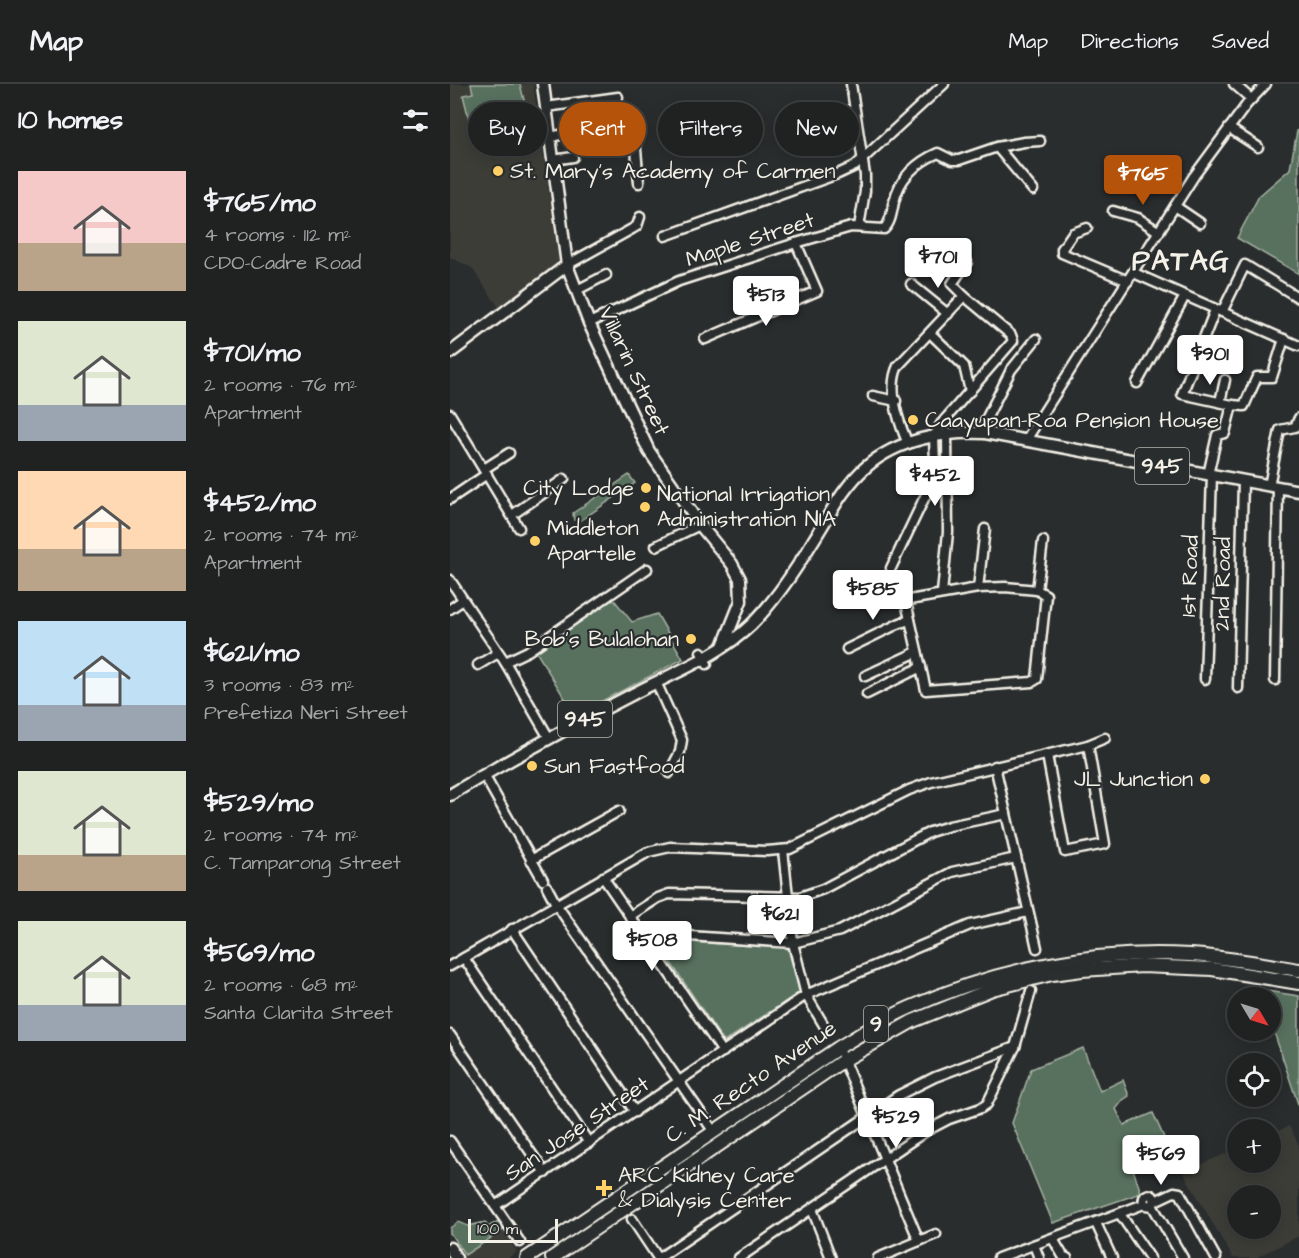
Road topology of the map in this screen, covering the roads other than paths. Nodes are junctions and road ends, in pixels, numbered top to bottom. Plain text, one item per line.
1 (543, 84) edge
2 (944, 84) edge
3 (1234, 84) edge
4 (1266, 84) edge
5 (853, 85) edge
6 (618, 97) dead end
7 (1251, 99) junction
8 (545, 102) edge
9 (547, 106) edge
10 (547, 114) edge
11 (1229, 128) junction
12 (550, 137) junction
13 (1040, 141) dead end
14 (997, 147) junction
15 (1258, 147) dead end
16 (573, 157) dead end
17 (864, 159) junction
18 (553, 160) junction
19 (639, 183) dead end
20 (1033, 190) dead end
21 (1175, 206) junction
22 (1113, 212) dead end
23 (640, 217) dead end
24 (1200, 223) dead end
25 (859, 227) junction
26 (1087, 228) dead end
27 (1160, 231) junction
28 (665, 236) dead end
29 (796, 243) junction
30 (967, 262) dead end
31 (567, 265) junction
32 (1134, 273) junction
33 (606, 275) dead end
34 (1128, 281) junction
35 (912, 284) dead end
36 (577, 290) junction
37 (964, 296) junction
38 (1185, 296) junction
39 (1299, 298) edge
40 (1219, 311) junction
41 (948, 314) junction
42 (589, 323) junction
43 (930, 333) junction
44 (705, 339) dead end
45 (1036, 339) dead end
46 (1284, 339) junction
47 (1299, 346) edge
48 (450, 352) edge
49 (1225, 380) dead end
50 (1137, 383) dead end
51 (970, 391) junction
52 (873, 396) dead end
53 (896, 401) junction
54 (1220, 402) junction
55 (1232, 405) junction
56 (450, 414) edge
57 (1299, 418) edge
58 (979, 433) junction
59 (947, 434) junction
60 (934, 436) junction
61 (1026, 440) junction
62 (908, 444) junction
63 (508, 453) dead end
64 (485, 472) junction
65 (1210, 475) junction
66 (564, 479) dead end
67 (1243, 481) junction
68 (1274, 487) junction
69 (1299, 491) edge
70 (450, 499) edge
71 (512, 515) junction
72 (700, 525) junction
73 (519, 528) dead end
74 (985, 530) dead end
75 (1043, 541) dead end
76 (656, 546) dead end
77 (891, 568) dead end
78 (647, 569) dead end
79 (450, 580) edge
80 (978, 588) junction
81 (1037, 590) junction
82 (942, 593) junction
83 (463, 600) junction
84 (450, 609) edge
85 (909, 620) junction
86 (723, 646) junction
87 (847, 649) dead end
88 (917, 652) junction
89 (498, 653) junction
90 (505, 662) junction
91 (478, 665) dead end
92 (921, 667) junction
93 (865, 676) dead end
94 (1204, 679) dead end
95 (1275, 680) dead end
96 (656, 682) junction
97 (1238, 688) dead end
98 (867, 694) dead end
99 (549, 738) junction
100 (1105, 738) dead end
101 (1088, 746) junction
102 (1047, 754) junction
103 (995, 766) junction
104 (669, 773) dead end
105 (484, 775) junction
106 (450, 795) edge
107 (619, 811) dead end
108 (1006, 814) junction
109 (783, 850) junction
110 (1016, 858) junction
111 (531, 860) junction
112 (603, 877) junction
113 (788, 898) junction
114 (556, 904) junction
115 (1028, 912) junction
116 (630, 916) junction
117 (512, 929) junction
118 (793, 943) junction
119 (1036, 948) dead end
120 (656, 954) junction
121 (464, 958) junction
122 (1255, 962) junction
123 (1270, 965) junction
124 (450, 966) edge
125 (1299, 970) edge
126 (1034, 973) junction
127 (1252, 975) junction
128 (1268, 978) junction
129 (1299, 983) edge
130 (1031, 991) dead end
131 (806, 995) junction
132 (825, 1027) dead end
133 (450, 1035) edge
134 (1015, 1047) junction
135 (838, 1048) junction
136 (723, 1052) junction
137 (844, 1060) junction
138 (680, 1081) junction
139 (635, 1112) junction
140 (866, 1116) junction
141 (714, 1132) junction
142 (450, 1142) edge
143 (589, 1143) junction
144 (721, 1143) junction
145 (886, 1159) junction
146 (545, 1173) junction
147 (618, 1197) junction
148 (1150, 1203) junction
149 (495, 1206) junction
150 (812, 1209) junction
151 (629, 1214) junction
152 (1120, 1214) junction
153 (1096, 1223) junction
154 (936, 1234) dead end
155 (1053, 1239) junction
156 (920, 1241) junction
157 (520, 1242) dead end
158 (1034, 1245) junction
159 (450, 1248) edge
160 (1011, 1256) edge
161 (456, 1258) edge
162 (526, 1258) edge
163 (552, 1258) edge
164 (659, 1258) edge
165 (739, 1258) edge
166 (831, 1258) edge
167 (878, 1258) edge
168 (998, 1258) edge
169 (1039, 1258) edge
170 (1067, 1258) edge
171 (1112, 1258) edge
172 (1150, 1258) edge
173 (1183, 1258) edge
174 (1216, 1258) edge

1 - 8 main road, Villarin Street
2 - 17 street
3 - 7 street
4 - 7 street
5 - 17 street
6 - 9 street
7 - 11 street
10 - 12 main road, Villarin Street
11 - 15 street
11 - 21 street
12 - 18 main road, Villarin Street
12 - 19 street
13 - 14 street
14 - 20 street
14 - 25 street, Maple Street
16 - 18 street
17 - 25 street
17 - 28 street
18 - 31 main road, Villarin Street
21 - 24 street
21 - 27 street
22 - 27 street
23 - 31 street
25 - 29 street, Maple Street
26 - 34 street
27 - 32 street
29 - 42 street, Maple Street
29 - 44 street
30 - 37 street
31 - 36 main road, Villarin Street
31 - 48 main road
32 - 34 street
32 - 38 street
33 - 36 street
34 - 61 street
35 - 41 street
36 - 42 main road, Villarin Street
37 - 41 street
37 - 51 street
38 - 40 street
38 - 50 street
39 - 40 street
40 - 46 street
40 - 54 street
41 - 43 street
42 - 72 main road, Villarin Street
43 - 51 street
43 - 53 street
45 - 58 street
46 - 47 street
46 - 55 street
49 - 54 street
51 - 60 street
52 - 53 street
53 - 62 street
54 - 55 street
55 - 65 street, 1st Road
56 - 64 street
57 - 68 street
58 - 59 main road, 945
58 - 61 main road, 945
59 - 60 main road, 945
59 - 82 street
60 - 62 main road, 945
60 - 77 street
61 - 65 main road, 945
62 - 86 main road, 945
63 - 64 street
64 - 70 street
64 - 71 street
65 - 67 main road, 945
65 - 94 street, 1st Road
66 - 71 street
67 - 68 main road, 945
67 - 97 street, 2nd Road
68 - 69 main road, 945
68 - 95 street
71 - 73 street
72 - 76 street
72 - 86 main road, Villarin Street
74 - 80 street
75 - 81 street
78 - 90 street
79 - 83 street
80 - 81 street
80 - 82 street
81 - 92 street
82 - 85 street
83 - 84 street
83 - 89 street
85 - 87 street
85 - 88 street
86 - 96 main road, 945
88 - 92 street
88 - 93 street
89 - 90 street
89 - 91 street
90 - 99 street
92 - 98 street
96 - 99 main road, 945
96 - 104 street
99 - 105 main road, 945
100 - 101 street
101 - 102 street
101 - 102 street
102 - 103 street
103 - 108 street
103 - 109 street
105 - 106 main road, 945
105 - 111 street
107 - 111 street
108 - 110 street
108 - 113 street
109 - 112 street
109 - 113 street
110 - 115 street
110 - 118 street
111 - 114 street
112 - 114 street
112 - 116 street
113 - 116 street
113 - 118 street
114 - 117 street
114 - 138 street
115 - 119 street
115 - 131 street, San Jose Street
116 - 120 street
117 - 121 street
117 - 139 street
118 - 120 street
118 - 131 street
120 - 136 street
121 - 124 street
121 - 143 street
122 - 123 highway, C. M. Recto Avenue / 9
122 - 126 highway, C. M. Recto Avenue / 9
122 - 127 highway
123 - 125 highway, C. M. Recto Avenue / 9
123 - 128 highway
126 - 127 highway, C. M. Recto Avenue / 9
126 - 135 highway, C. M. Recto Avenue / 9
126 - 137 highway, C. M. Recto Avenue / 9
127 - 128 highway, C. M. Recto Avenue / 9
128 - 129 highway, C. M. Recto Avenue / 9
130 - 134 street
131 - 132 street
131 - 136 street, San Jose Street
133 - 146 street
134 - 140 street
134 - 145 street
135 - 137 street
135 - 141 highway, C. M. Recto Avenue / 9
136 - 138 street, San Jose Street
137 - 140 street
137 - 144 highway, C. M. Recto Avenue / 9
138 - 139 street, San Jose Street
138 - 141 street
139 - 143 street, San Jose Street
140 - 145 street
140 - 164 street
141 - 144 highway
141 - 147 highway, C. M. Recto Avenue / 9
142 - 149 street
143 - 146 street, San Jose Street
144 - 151 highway, C. M. Recto Avenue / 9
145 - 150 street
145 - 156 street
146 - 149 street, San Jose Street
147 - 151 highway
147 - 162 highway, C. M. Recto Avenue / 9
148 - 152 street
148 - 173 street
148 - 174 street
149 - 157 street
150 - 165 street
150 - 166 street
151 - 163 highway, C. M. Recto Avenue / 9
151 - 164 street
152 - 153 street
152 - 172 street
153 - 155 street
153 - 171 street
154 - 156 street
155 - 158 street
155 - 170 street
156 - 167 street
158 - 160 street
158 - 169 street
159 - 161 main road
160 - 168 street

